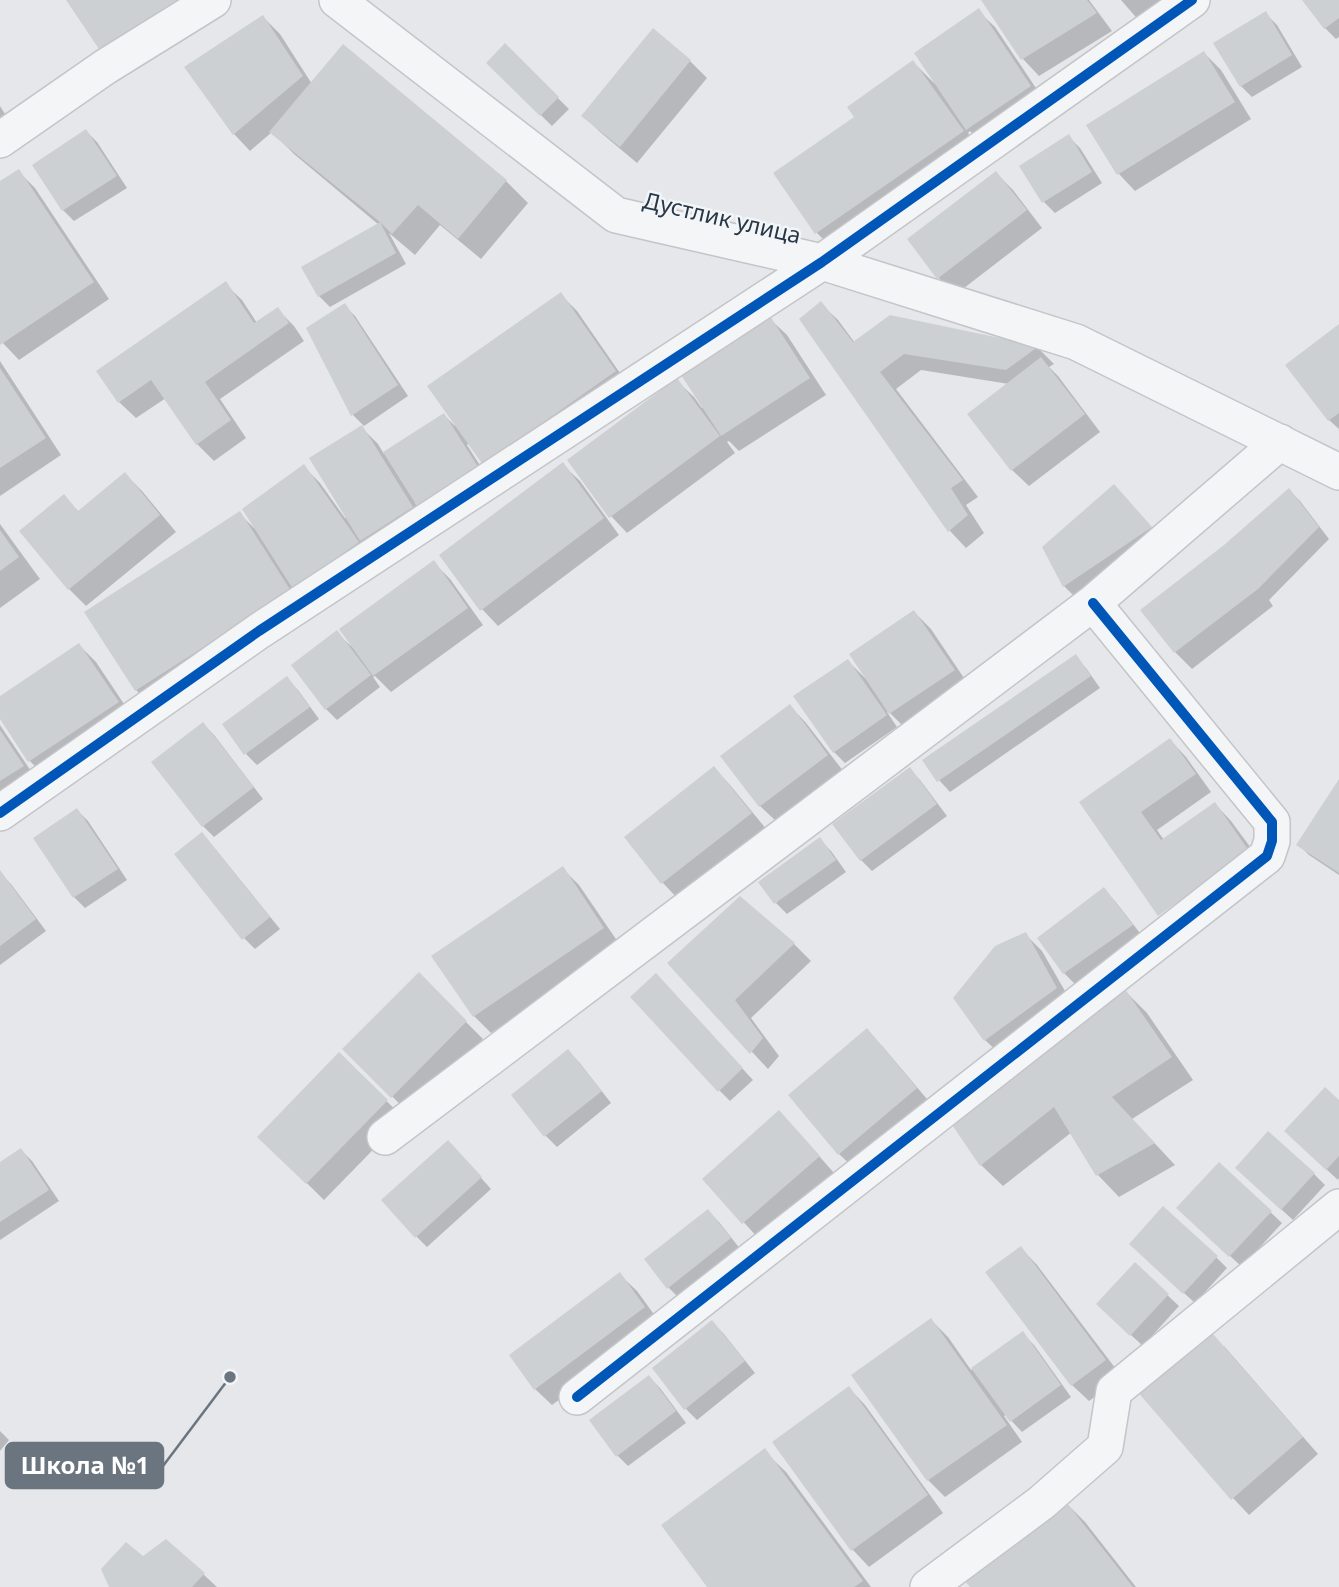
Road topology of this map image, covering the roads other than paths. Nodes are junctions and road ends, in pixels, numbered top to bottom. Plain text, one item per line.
1 (212, 0) edge
2 (337, 0) edge
3 (1192, 0) edge
4 (0, 140) edge
5 (822, 262) junction
6 (1280, 442) junction
7 (1339, 472) edge
8 (1093, 603) junction
9 (0, 813) edge
10 (385, 1137) dead end
11 (1339, 1207) edge
12 (577, 1397) dead end
13 (928, 1587) edge

1 - 4 street
2 - 5 street, Дустлик улица
3 - 5 street
5 - 6 street, Дустлик улица
5 - 9 street
6 - 7 street, Дустлик улица
6 - 8 street
8 - 10 street
8 - 12 street
11 - 13 street

